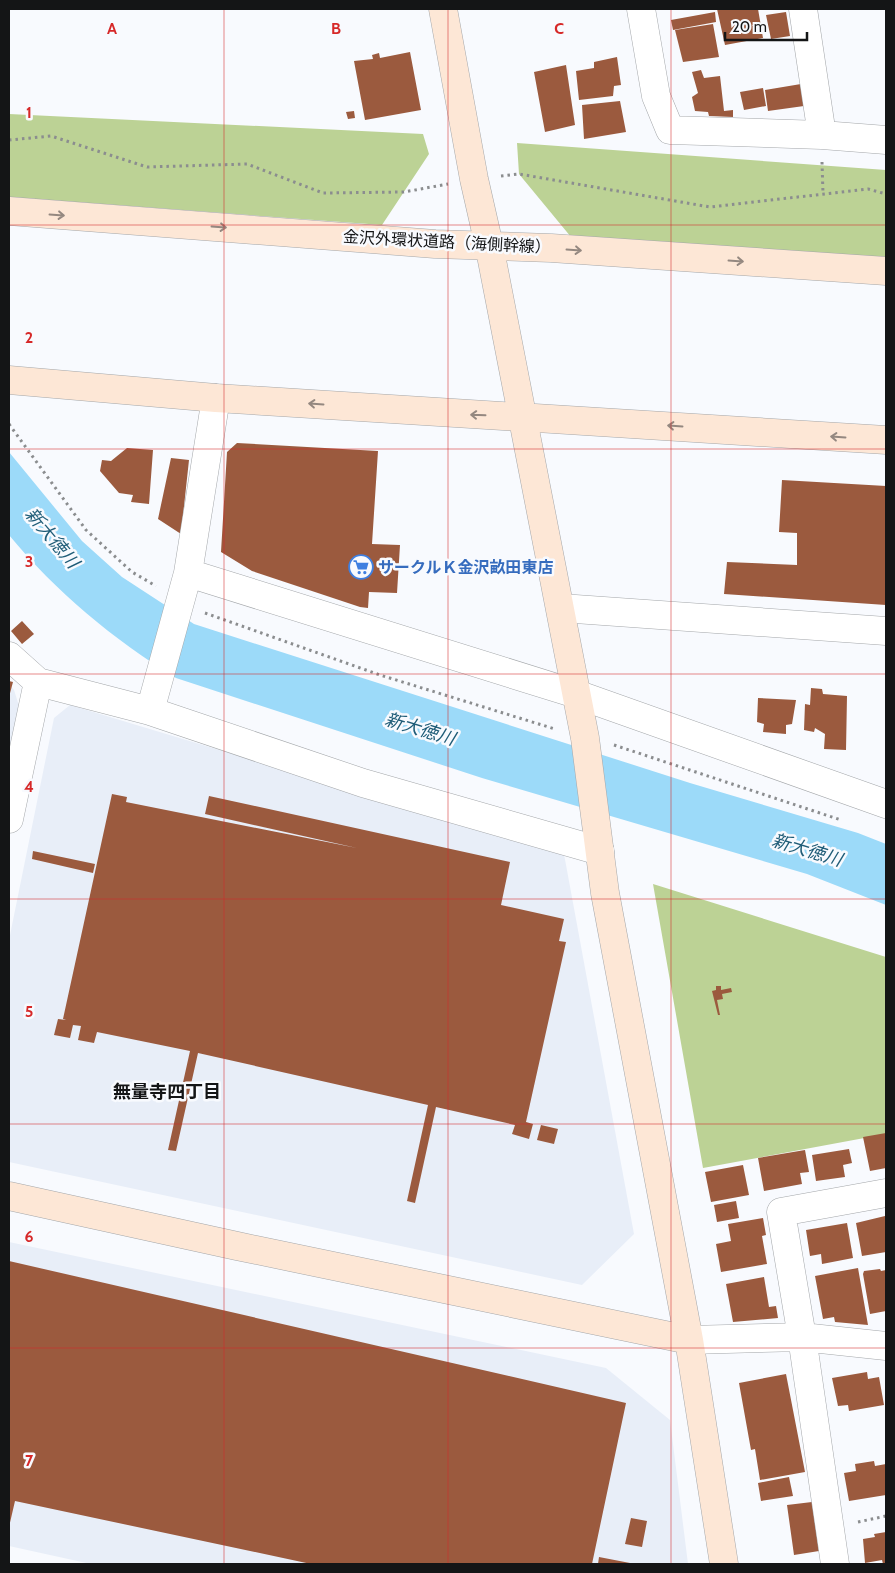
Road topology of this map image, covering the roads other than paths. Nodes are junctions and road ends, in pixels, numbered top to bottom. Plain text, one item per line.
1 (443, 9) edge
2 (641, 9) edge
3 (803, 9) edge
4 (822, 135) junction
5 (886, 140) edge
6 (9, 211) edge
7 (489, 245) junction
8 (886, 271) edge
9 (18, 381) edge
10 (216, 398) junction
11 (521, 417) junction
12 (886, 440) edge
13 (188, 573) junction
14 (561, 608) junction
15 (886, 631) edge
16 (9, 656) edge
17 (38, 682) junction
18 (576, 694) junction
19 (151, 705) junction
20 (886, 804) edge
21 (9, 819) edge
22 (598, 841) junction
23 (886, 1193) edge
24 (9, 1196) edge
25 (802, 1337) junction
26 (689, 1340) junction
27 (886, 1346) edge
28 (724, 1564) edge
29 (834, 1564) edge

1 - 7 street
2 - 4 street
3 - 4 street
4 - 5 street
6 -> 7 street, 金沢外環状道路（海側幹線）
7 -> 8 street, 金沢外環状道路（海側幹線）
7 - 11 street
9 - 10 street
11 -> 10 street
10 - 13 street
12 -> 11 street
11 - 14 street
13 - 18 street
13 - 19 street
14 - 15 street
14 - 18 street
16 - 17 street
17 - 19 street
17 - 21 street
18 - 20 street
18 - 22 street
19 - 22 street
22 - 26 street
23 - 25 street
24 - 26 street
25 - 26 street
25 - 27 street
25 - 29 street
26 - 28 street

